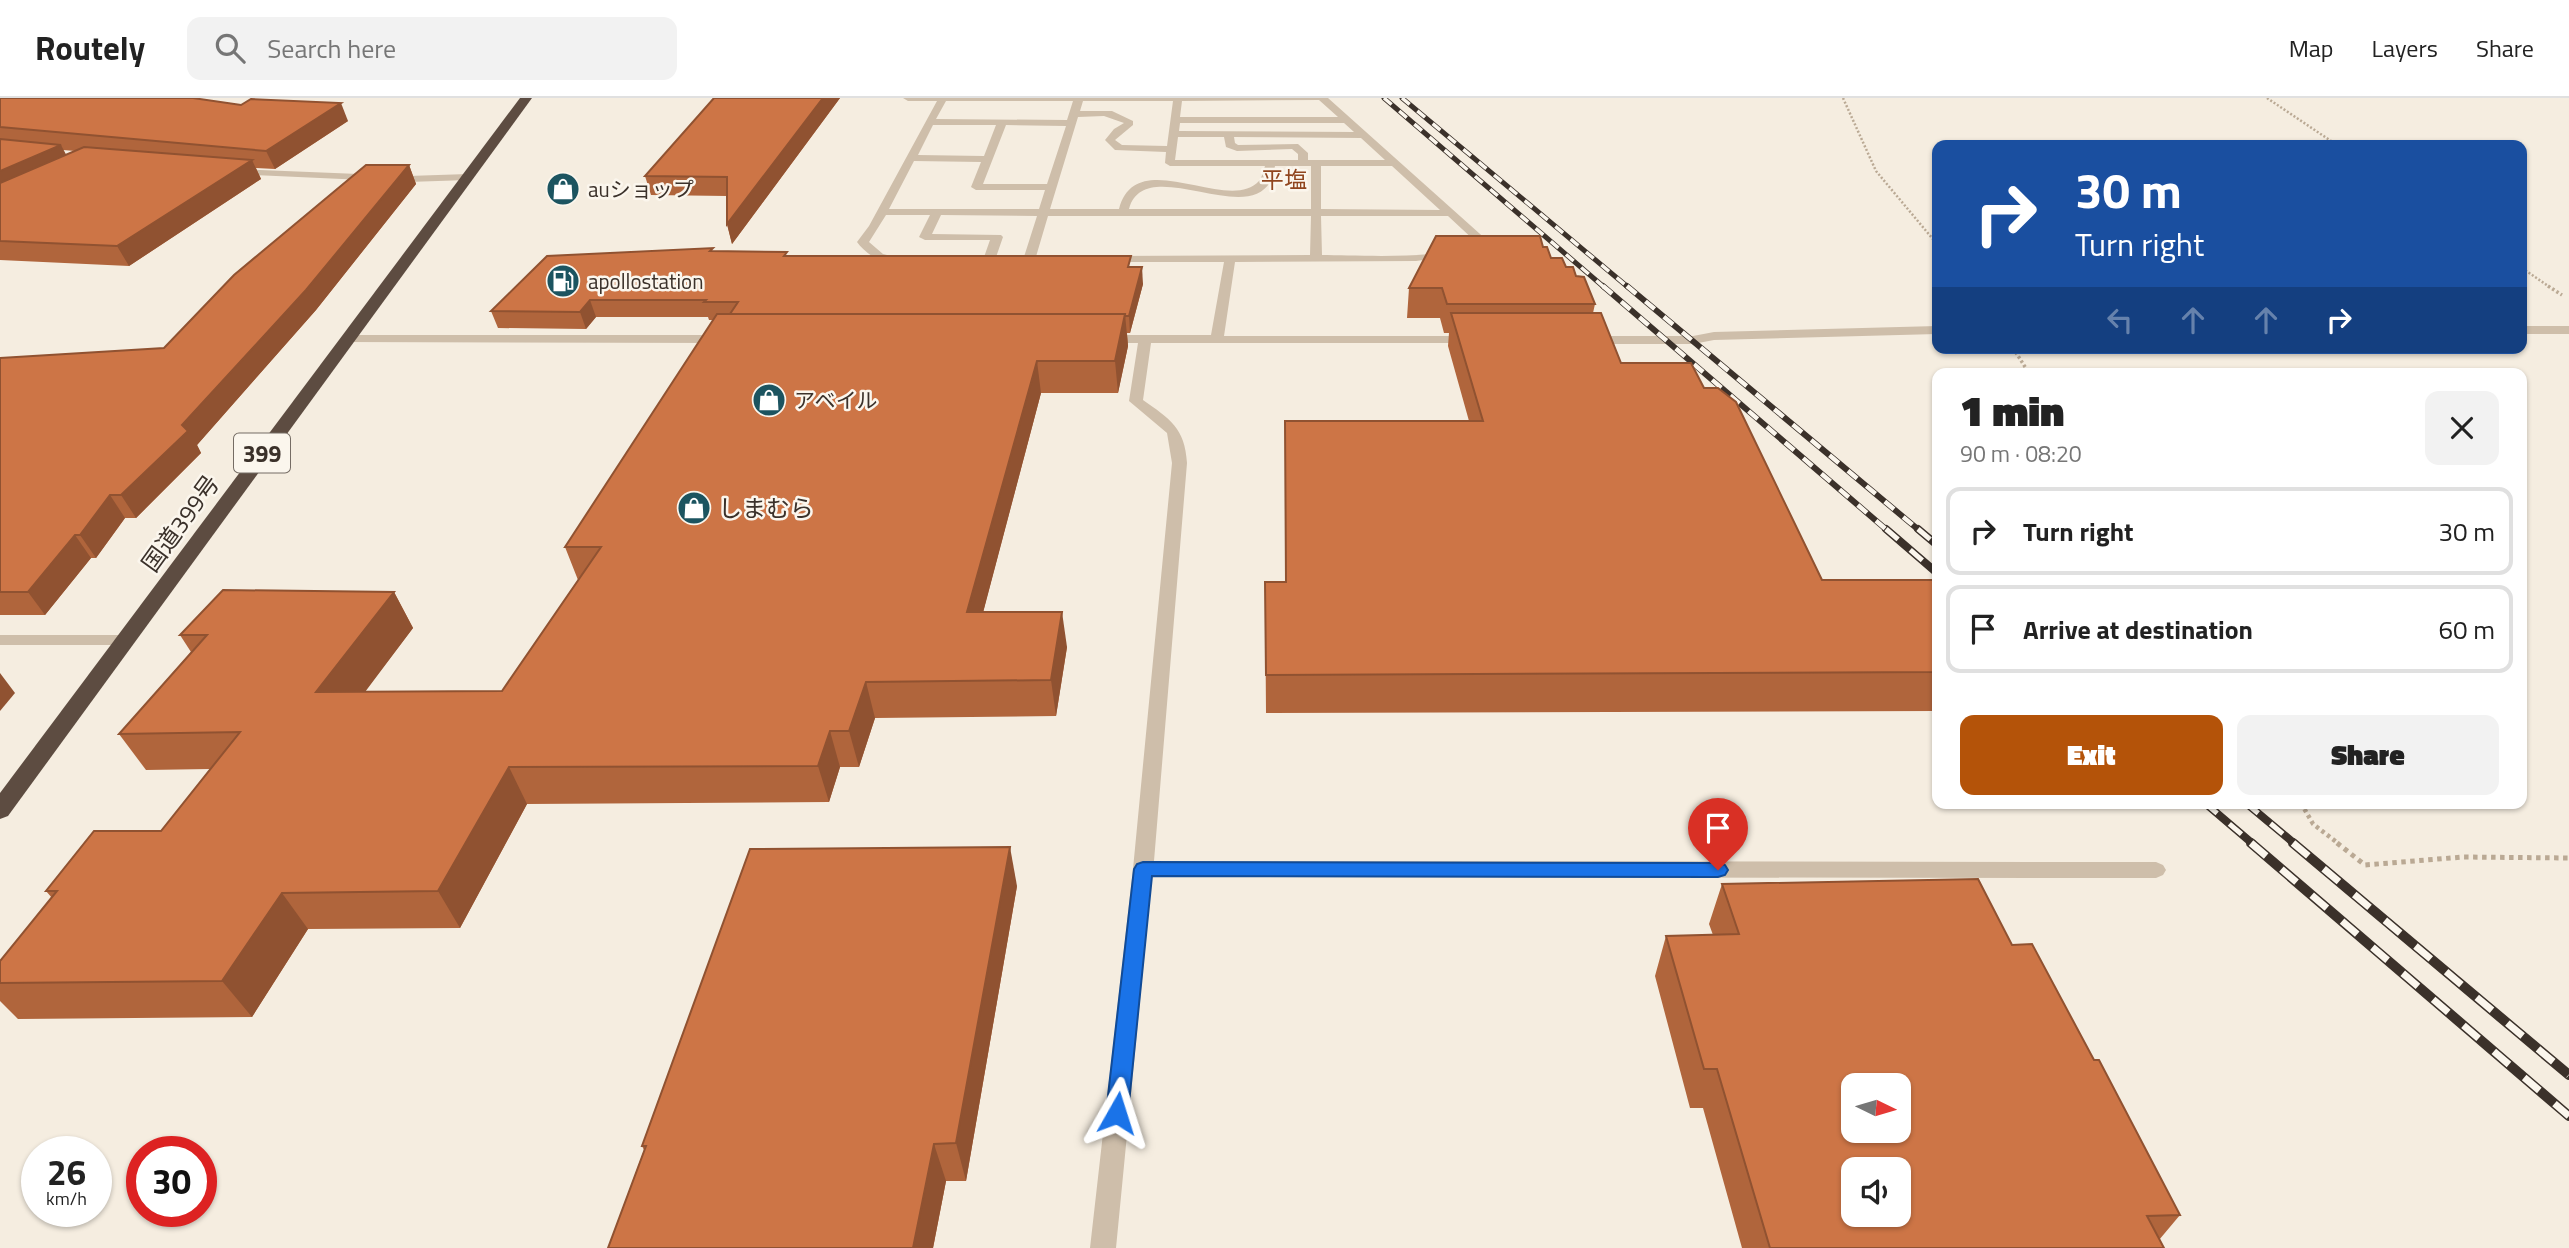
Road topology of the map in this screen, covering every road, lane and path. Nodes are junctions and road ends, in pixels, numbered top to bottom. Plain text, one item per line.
1 (526, 98) edge
2 (908, 98) edge
3 (943, 98) edge
4 (1079, 98) edge
5 (1178, 98) edge
6 (1316, 98) edge
7 (1322, 98) edge
8 (1843, 98) edge
9 (2267, 98) edge
10 (1073, 119) junction
11 (1175, 120) junction
12 (1347, 120) junction
13 (930, 122) junction
14 (1002, 122) junction
15 (1174, 134) junction
16 (1228, 134) junction
17 (1363, 135) junction
18 (2330, 140) edge
19 (1172, 149) junction
20 (911, 158) junction
21 (987, 159) junction
22 (1271, 163) junction
23 (1303, 163) junction
24 (1316, 163) junction
25 (1394, 163) junction
26 (225, 172) edge
27 (468, 177) junction
28 (1052, 187) junction
29 (882, 212) junction
30 (937, 213) junction
31 (1044, 213) junction
32 (1123, 213) junction
33 (1316, 213) junction
34 (1451, 213) junction
35 (1932, 238) edge
36 (1316, 258) junction
37 (1230, 259) junction
38 (913, 260) edge
39 (1002, 260) edge
40 (1016, 260) edge
41 (1029, 260) junction
42 (1042, 260) edge
43 (1096, 260) edge
44 (2527, 271) edge
45 (2569, 300) edge
46 (1932, 330) edge
47 (2527, 330) edge
48 (2569, 330) edge
49 (1217, 338) junction
50 (348, 339) junction
51 (741, 339) edge
52 (1089, 339) edge
53 (1145, 339) junction
54 (1482, 340) edge
55 (1576, 340) edge
56 (0, 640) edge
57 (125, 640) junction
58 (2304, 809) edge
59 (0, 810) edge
60 (2569, 858) edge
61 (1143, 869) junction
62 (2156, 870) dead end
63 (1103, 1248) edge

1 - 27 highway, 国道399号 / 399
2 - 3 street
3 - 4 street
3 - 13 street
4 - 5 street
4 - 10 street
5 - 6 street
5 - 11 street
7 - 12 street
8 - 35 path
9 - 18 path
10 - 14 street
10 - 19 street
10 - 28 street
11 - 12 street
11 - 15 street
12 - 17 street
13 - 14 street
13 - 20 street
14 - 21 street
15 - 16 street
15 - 19 street
16 - 17 street
16 - 23 street
17 - 25 street
19 - 22 street
20 - 21 street
20 - 29 street
21 - 28 street
22 - 23 street
22 - 32 street
23 - 24 street
24 - 25 street
24 - 33 street
25 - 34 street
26 - 27 street
27 - 50 highway, 国道399号 / 399
28 - 31 street
29 - 30 street
29 - 38 street
30 - 31 street
30 - 39 street
31 - 32 street
31 - 41 street
32 - 33 street
33 - 34 street
33 - 36 street
34 - 36 street
36 - 37 street
37 - 43 street
37 - 49 street
40 - 41 street
41 - 42 street
44 - 45 path
46 - 55 street
47 - 48 street
49 - 53 street
49 - 54 street
50 - 51 street
50 - 57 highway, 国道399号 / 399
52 - 53 street
53 - 61 street
56 - 57 street
57 - 59 highway, 国道399号 / 399
58 - 60 path
61 - 62 street
61 - 63 street

